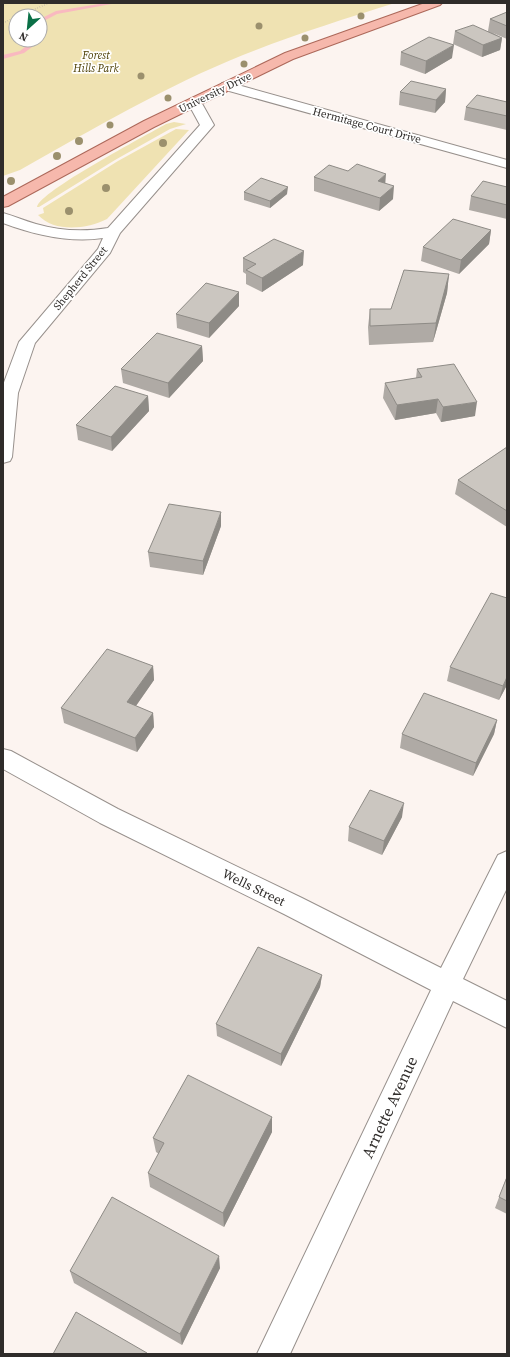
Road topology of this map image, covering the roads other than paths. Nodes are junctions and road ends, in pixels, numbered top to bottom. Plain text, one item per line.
1 (436, 3) edge
2 (227, 86) junction
3 (195, 102) junction
4 (507, 164) edge
5 (3, 203) edge
6 (3, 218) edge
7 (113, 232) junction
8 (3, 457) edge
9 (3, 758) edge
10 (507, 862) edge
11 (447, 984) junction
12 (507, 1015) edge
13 (274, 1354) edge

1 - 2 main road, University Drive
2 - 3 main road, University Drive
2 - 4 street, Hermitage Court Drive
3 - 5 main road, University Drive
3 - 7 street, Shepherd Street
6 - 7 street
7 - 8 street, Shepherd Street
9 - 11 street, Wells Street
10 - 11 street, Arnette Avenue
11 - 12 street, Wells Street
11 - 13 street, Arnette Avenue

